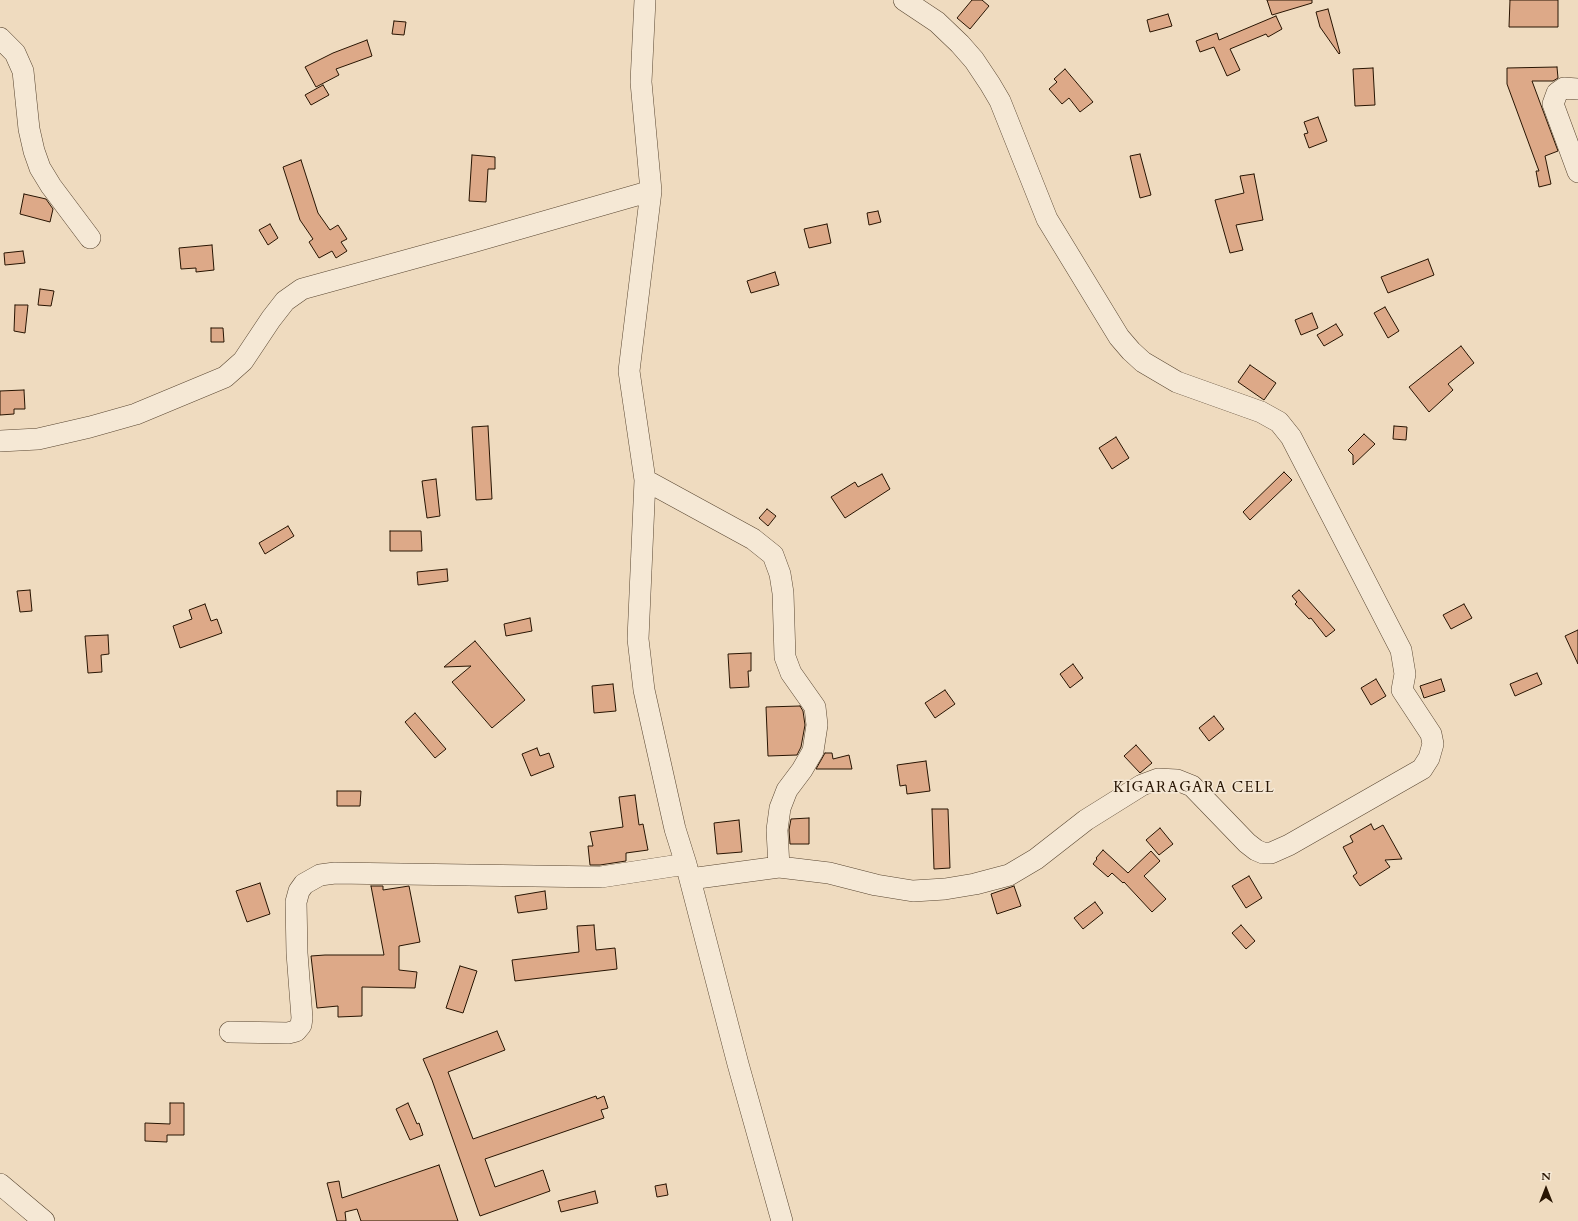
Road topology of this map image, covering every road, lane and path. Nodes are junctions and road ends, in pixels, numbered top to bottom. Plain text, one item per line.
1 (645, 0) edge
2 (904, 0) edge
3 (0, 38) edge
4 (1578, 89) edge
5 (1578, 172) edge
6 (651, 191) junction
7 (90, 238) dead end
8 (0, 441) edge
9 (645, 480) junction
10 (779, 867) junction
11 (688, 871) junction
12 (230, 1032) dead end
13 (0, 1184) edge
14 (44, 1221) edge
15 (782, 1221) edge

1 - 6 street
2 - 10 street
3 - 7 street
4 - 5 street
6 - 8 street
6 - 9 street
9 - 10 street
9 - 11 street
10 - 11 street
11 - 12 street
11 - 15 street
13 - 14 street

